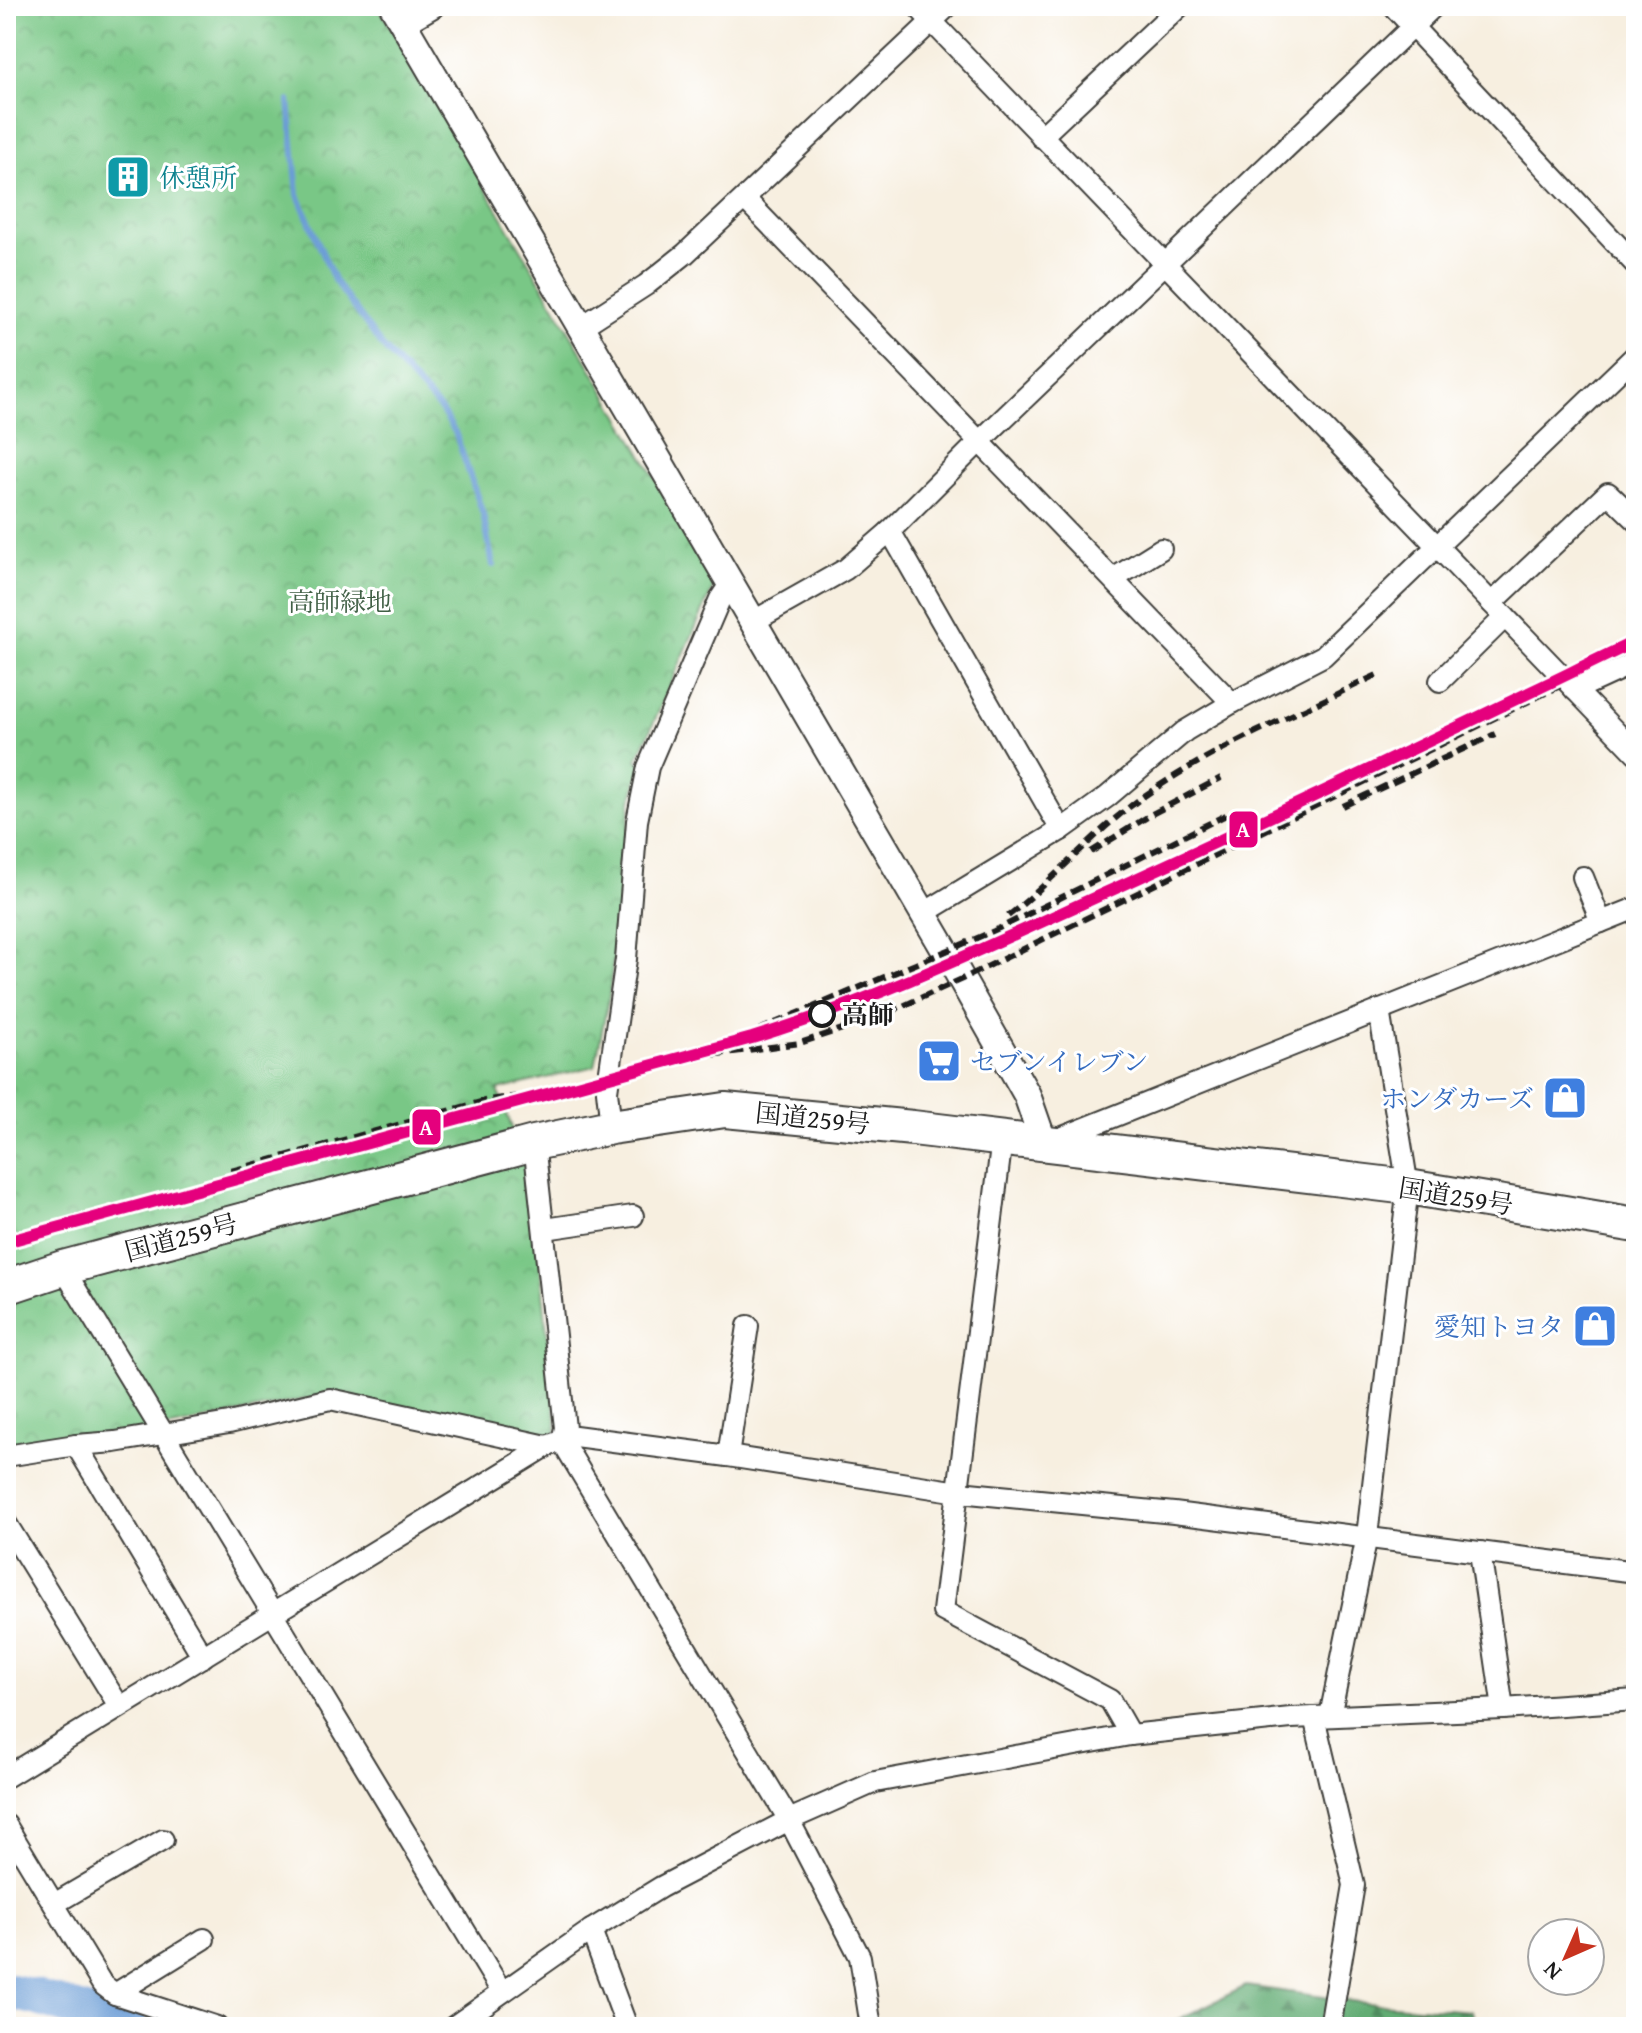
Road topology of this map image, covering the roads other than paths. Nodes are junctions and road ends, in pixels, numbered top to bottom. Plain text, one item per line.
1 (435, 6) edge
2 (917, 6) edge
3 (948, 6) edge
4 (1180, 6) edge
5 (1393, 6) edge
6 (1434, 6) edge
7 (398, 15) edge
8 (932, 21) junction
9 (1413, 27) junction
10 (1041, 137) junction
11 (745, 199) junction
12 (1165, 263) junction
13 (1636, 265) edge
14 (581, 327) junction
15 (1636, 355) edge
16 (980, 441) junction
17 (1636, 520) edge
18 (890, 531) junction
19 (1436, 546) junction
20 (1161, 549) dead end
21 (1113, 579) junction
22 (730, 584) junction
23 (1499, 610) junction
24 (754, 621) junction
25 (1636, 662) edge
26 (1440, 681) dead end
27 (1575, 690) junction
28 (1232, 703) junction
29 (1636, 753) edge
30 (1061, 830) junction
31 (1583, 877) dead end
32 (1636, 908) edge
33 (924, 913) junction
34 (1601, 922) junction
35 (1379, 1010) junction
36 (611, 1127) junction
37 (1002, 1139) junction
38 (534, 1143) junction
39 (1044, 1144) junction
40 (1408, 1187) junction
41 (633, 1216) dead end
42 (1636, 1225) edge
43 (545, 1229) junction
44 (63, 1268) junction
45 (6, 1287) edge
46 (748, 1326) dead end
47 (164, 1434) junction
48 (555, 1444) junction
49 (76, 1445) junction
50 (6, 1456) edge
51 (728, 1456) junction
52 (959, 1492) junction
53 (6, 1523) edge
54 (1367, 1536) junction
55 (1480, 1552) junction
56 (1636, 1572) edge
57 (272, 1616) junction
58 (203, 1657) junction
59 (1636, 1700) edge
60 (119, 1706) junction
61 (1503, 1709) junction
62 (1322, 1717) junction
63 (1130, 1735) junction
64 (6, 1777) edge
65 (789, 1820) junction
66 (6, 1825) edge
67 (163, 1840) dead end
68 (54, 1904) junction
69 (591, 1930) junction
70 (204, 1939) dead end
71 (502, 1992) junction
72 (115, 1994) junction
73 (217, 2027) edge
74 (453, 2027) edge
75 (627, 2027) edge
76 (871, 2027) edge
77 (1330, 2027) edge

1 - 7 street
2 - 8 street
3 - 8 street
4 - 10 street
5 - 9 street
6 - 9 street
7 - 14 street
8 - 10 street
8 - 11 street
9 - 12 street
9 - 13 street
10 - 12 street
11 - 14 street
11 - 16 street
12 - 16 street
12 - 19 street
14 - 22 street
15 - 19 street
16 - 18 street
16 - 21 street
17 - 23 street
18 - 24 street
18 - 30 street
19 - 23 street
19 - 28 street
20 - 21 street
21 - 28 street
22 - 24 street
22 - 36 street
23 - 26 street
23 - 27 street
24 - 33 street
25 - 27 street
27 - 29 street
28 - 30 street
30 - 33 street
31 - 34 street
32 - 34 street
33 - 39 street
34 - 35 street
35 - 39 street
35 - 40 street
36 - 37 highway, 国道259号
36 - 38 highway, 国道259号
37 - 39 highway, 国道259号
37 - 52 street
38 - 43 street
38 - 44 highway, 国道259号
39 - 40 highway, 国道259号
40 - 42 highway, 国道259号
40 - 54 street
41 - 43 street
43 - 48 street
44 - 45 highway, 国道259号
44 - 47 street
46 - 51 street
47 - 48 street
47 - 49 street
47 - 57 street
48 - 51 street
48 - 57 street
48 - 65 street
49 - 50 street
49 - 58 street
51 - 52 street
52 - 54 street
52 - 63 street
53 - 60 street
54 - 55 street
54 - 62 street
55 - 56 street
55 - 61 street
57 - 58 street
57 - 71 street
58 - 60 street
59 - 61 street
60 - 64 street
61 - 62 street
62 - 63 street
62 - 77 street
63 - 65 street
65 - 69 street
65 - 76 street
66 - 68 street
67 - 68 street
68 - 72 street
69 - 71 street
69 - 75 street
70 - 72 street
71 - 74 street
72 - 73 street

